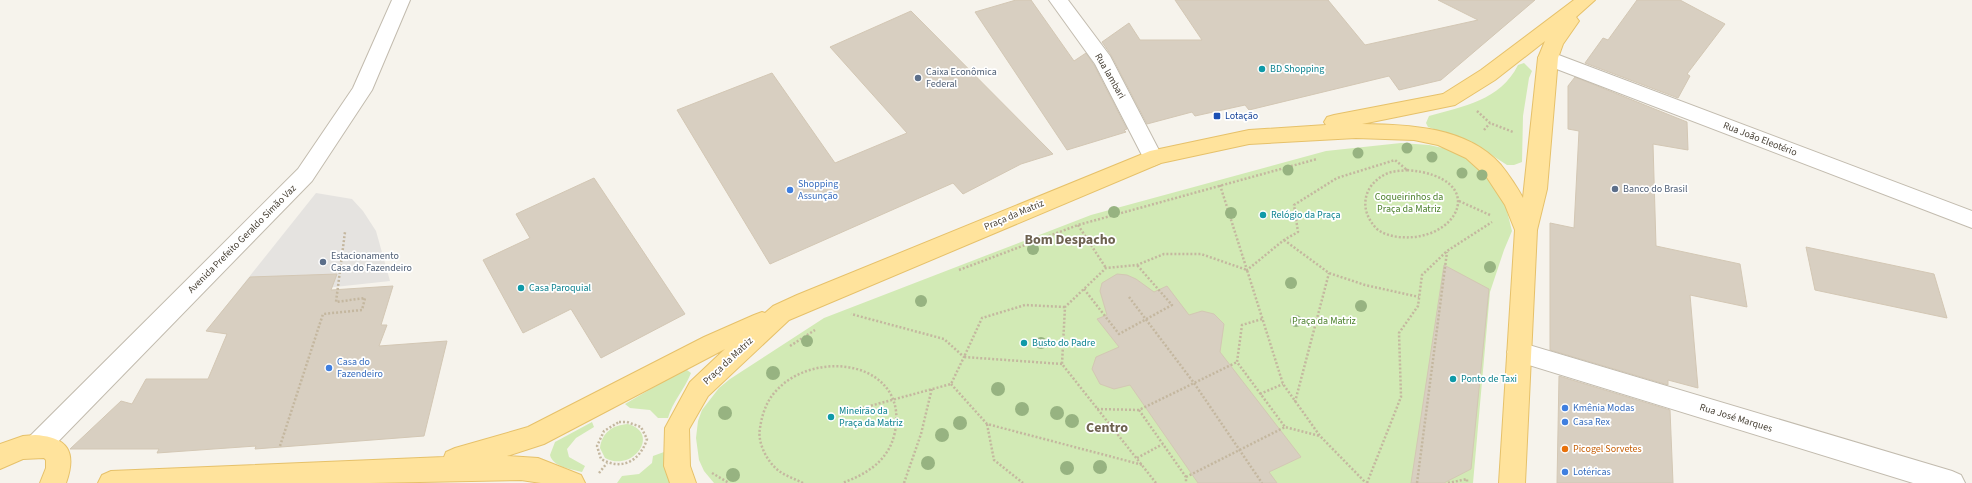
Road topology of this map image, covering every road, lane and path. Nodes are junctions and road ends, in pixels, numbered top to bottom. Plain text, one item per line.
1 (401, 0) edge
2 (1058, 0) edge
3 (1586, 0) edge
4 (1548, 58) junction
5 (1476, 110) dead end
6 (1516, 134) dead end
7 (1272, 135) junction
8 (1153, 158) junction
9 (1323, 158) dead end
10 (1402, 158) dead end
11 (1395, 160) junction
12 (1407, 170) junction
13 (1220, 185) junction
14 (1459, 201) junction
15 (1491, 215) dead end
16 (1498, 218) dead end
17 (1972, 220) edge
18 (1078, 226) junction
19 (1526, 230) junction
20 (345, 232) dead end
21 (1284, 240) junction
22 (1447, 251) junction
23 (1137, 265) junction
24 (1106, 268) junction
25 (1247, 270) junction
26 (954, 272) dead end
27 (1329, 273) junction
28 (1084, 289) junction
29 (1129, 297) dead end
30 (1419, 297) junction
31 (1065, 307) junction
32 (782, 313) junction
33 (1145, 318) junction
34 (1262, 319) junction
35 (817, 329) dead end
36 (784, 349) dead end
37 (1519, 352) junction
38 (1237, 362) junction
39 (1062, 364) junction
40 (1194, 383) junction
41 (951, 384) dead end
42 (1283, 384) junction
43 (932, 388) dead end
44 (1260, 394) junction
45 (1295, 402) junction
46 (1097, 408) junction
47 (1140, 410) junction
48 (987, 424) junction
49 (1285, 427) junction
50 (1320, 436) junction
51 (1163, 444) junction
52 (38, 445) junction
53 (1240, 451) junction
54 (0, 456) edge
55 (1137, 458) junction
56 (607, 463) junction
57 (1143, 465) junction
58 (709, 466) dead end
59 (418, 469) junction
60 (271, 476) junction
61 (597, 477) dead end
62 (1186, 477) junction
63 (53, 483) edge
64 (111, 483) edge
65 (572, 483) edge
66 (683, 483) edge
67 (729, 483) edge
68 (803, 483) edge
69 (842, 483) edge
70 (904, 483) edge
71 (1023, 483) edge
72 (1156, 483) edge
73 (1186, 483) edge
74 (1262, 483) edge
75 (1367, 483) edge
76 (1417, 483) edge
77 (1448, 483) edge
78 (1467, 483) edge
79 (1512, 483) edge
80 (1952, 483) edge

1 - 52 street, Avenida Prefeito Geraldo Simão Vaz
2 - 8 street, Rua lambari
3 - 4 main road
3 - 7 main road
4 - 17 street, Rua João Eleotério
4 - 19 main road
5 - 6 path
7 - 8 main road, Praça da Matriz
7 - 19 main road, Praça da Matriz
8 - 32 main road, Praça da Matriz
9 - 13 path
10 - 11 path
11 - 12 path
11 - 21 path
12 - 14 path
12 - 14 path
13 - 18 path
13 - 25 path
14 - 15 path
16 - 22 path
18 - 24 path
18 - 26 path
19 - 37 main road, Praça da Matriz
20 - 60 path
21 - 25 path
21 - 27 path
22 - 30 path
22 - 76 path
23 - 24 path
23 - 25 path
23 - 33 path
24 - 28 path
25 - 34 path
27 - 30 path
27 - 45 path
28 - 31 path
28 - 33 path
29 - 33 path
30 - 75 path
31 - 39 path
31 - 39 path
32 - 59 main road
32 - 66 main road, Praça da Matriz
33 - 40 path
34 - 38 path
34 - 42 path
35 - 36 path
37 - 79 main road, Praça da Matriz
37 - 80 street, Rua José Marques
38 - 40 path
38 - 44 path
39 - 46 path
40 - 47 path
40 - 53 path
41 - 48 path
42 - 44 path
42 - 45 path
43 - 70 path
44 - 49 path
45 - 50 path
46 - 47 path
46 - 55 path
47 - 51 path
48 - 57 path
48 - 71 path
49 - 50 path
49 - 53 path
50 - 75 path
51 - 55 path
51 - 62 path
52 - 54 main road
52 - 63 main road
53 - 62 path
53 - 74 path
55 - 57 path
56 - 56 path
56 - 61 path
57 - 72 path
58 - 67 path
59 - 60 main road
59 - 65 main road
60 - 64 main road
62 - 73 path
68 - 69 path
77 - 78 path

